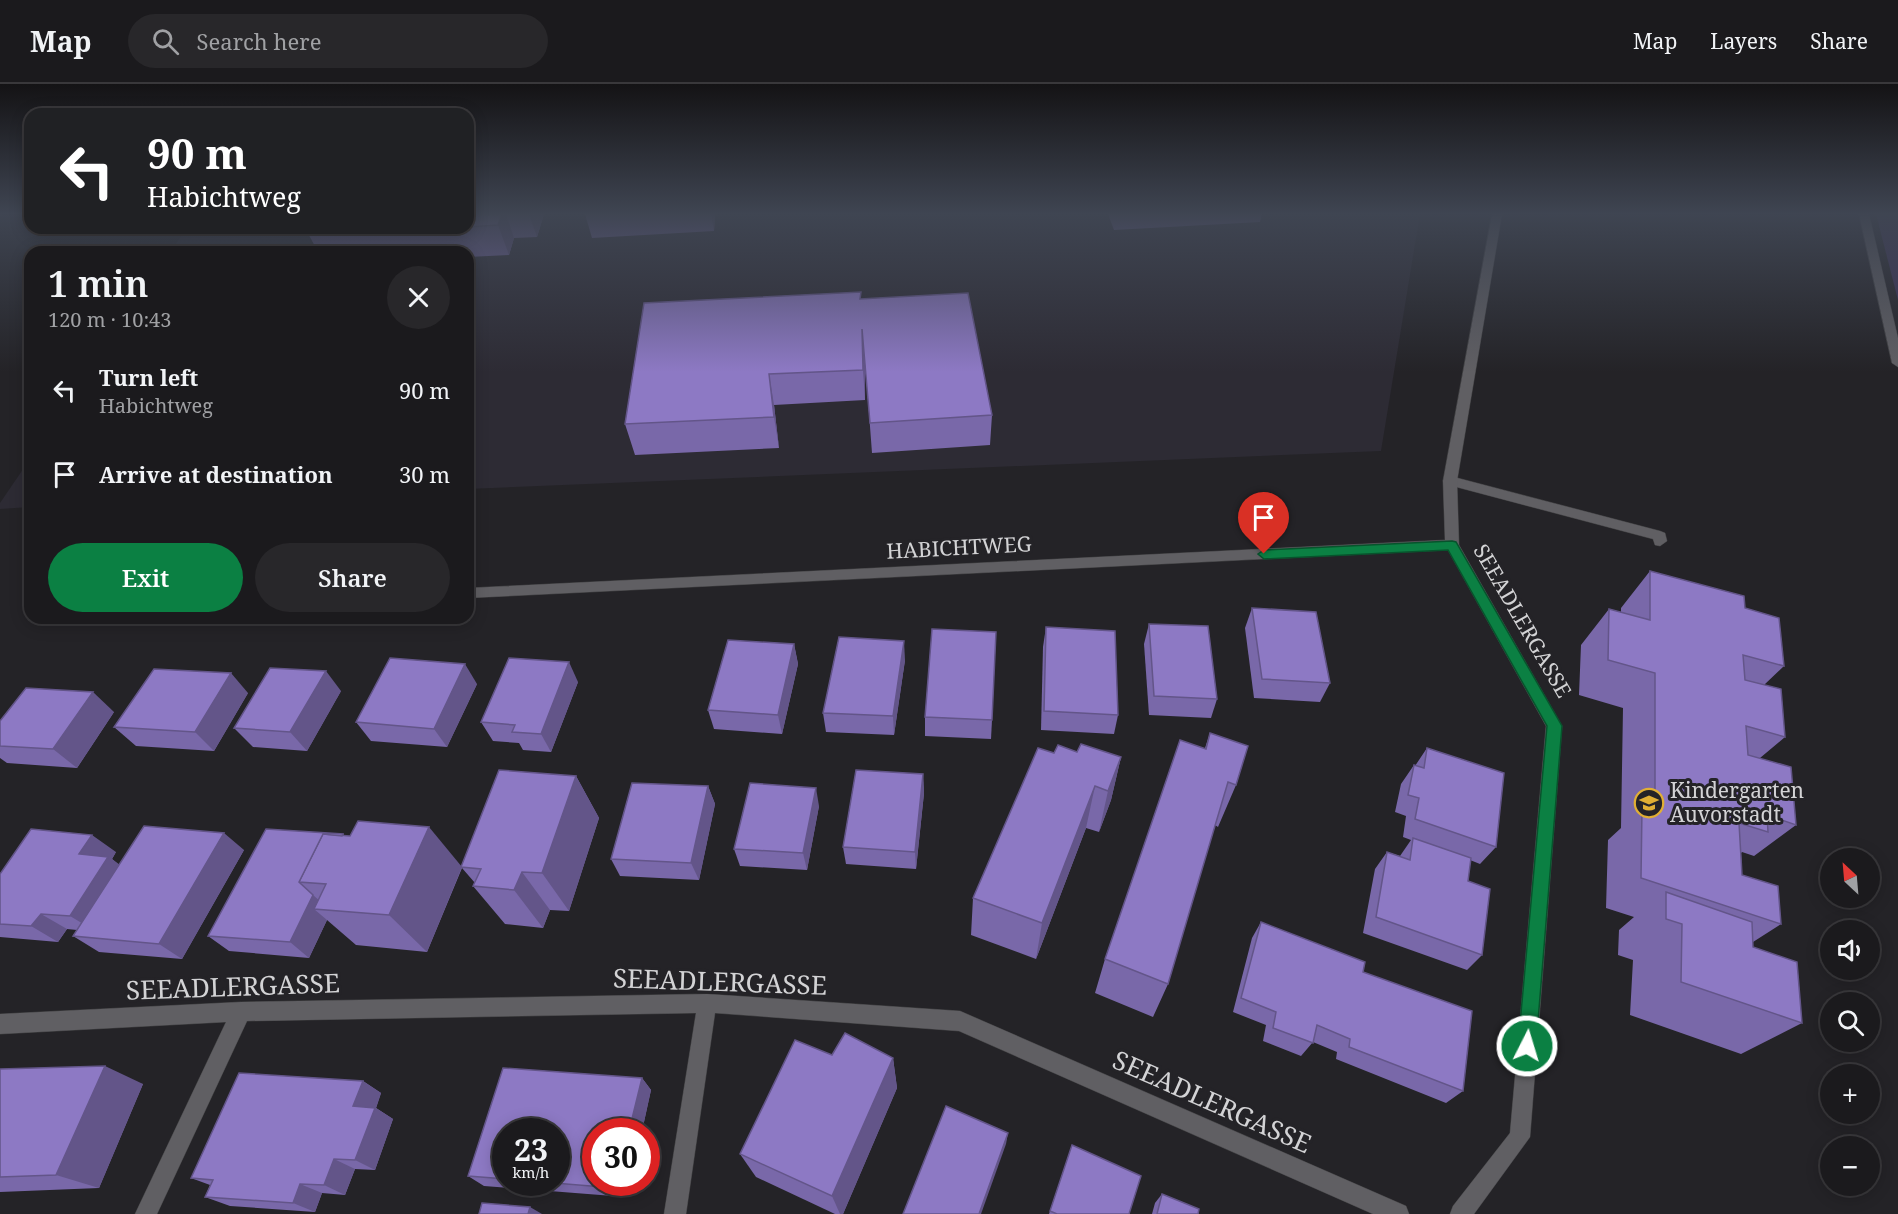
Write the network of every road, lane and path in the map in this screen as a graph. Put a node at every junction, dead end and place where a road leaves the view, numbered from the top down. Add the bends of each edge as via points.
1 (1488, 267) edge
2 (1876, 267) edge
3 (1898, 363) edge
4 (1450, 481) junction
5 (1660, 541) dead end
6 (1452, 545) junction
7 (474, 593) edge
8 (707, 1003) junction
9 (241, 1012) junction
10 (0, 1024) edge
11 (146, 1214) edge
12 (675, 1214) edge
13 (1398, 1214) edge
14 (1461, 1214) edge

1 - 4 street, SEEADLERGASSE
2 - 3 street
4 - 5 street via 1660,536
4 - 6 street, SEEADLERGASSE
6 - 7 street, HABICHTWEG
6 - 14 street, SEEADLERGASSE via 1554,726 1520,1137
8 - 9 street, SEEADLERGASSE
8 - 12 street
8 - 13 street, SEEADLERGASSE via 960,1021
9 - 10 street, SEEADLERGASSE
9 - 11 street

